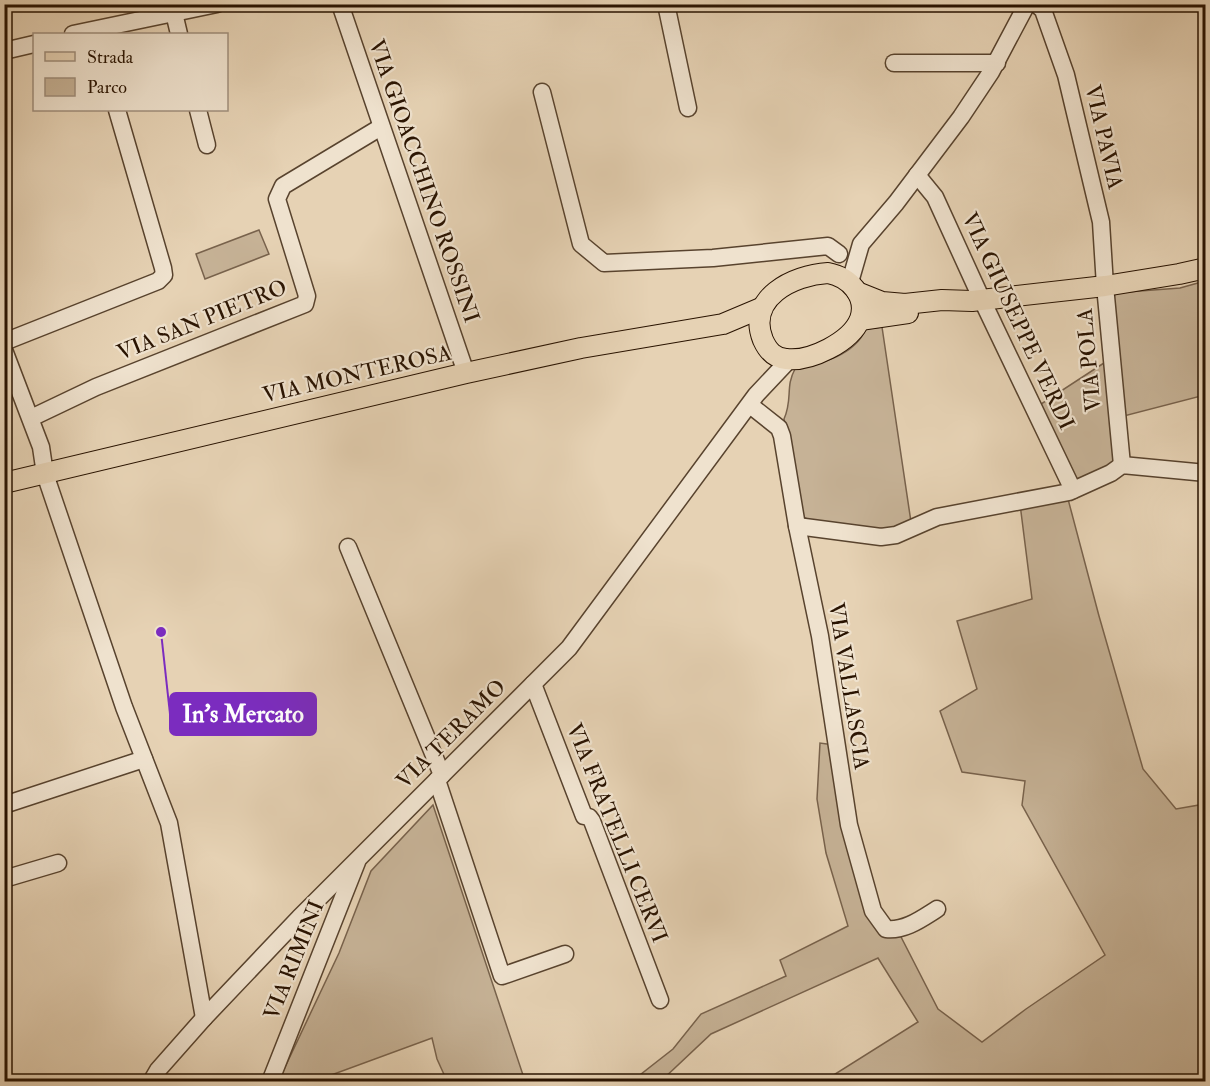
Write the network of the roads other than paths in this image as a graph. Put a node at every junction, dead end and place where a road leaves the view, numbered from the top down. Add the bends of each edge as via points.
1 (217, 4) edge
2 (340, 4) edge
3 (666, 4) edge
4 (1027, 4) edge
5 (1036, 4) edge
6 (174, 13) junction
7 (94, 32) edge
8 (179, 33) edge
9 (33, 44) edge
10 (4, 51) edge
11 (894, 63) dead end
12 (997, 63) junction
13 (542, 92) dead end
14 (688, 108) dead end
15 (117, 111) edge
16 (198, 111) edge
17 (381, 127) junction
18 (207, 145) dead end
19 (917, 175) junction
20 (886, 214) junction
21 (839, 254) junction
22 (1206, 268) edge
23 (828, 273) junction
24 (1105, 286) junction
25 (854, 287) junction
26 (977, 300) junction
27 (761, 308) junction
28 (860, 320) junction
29 (723, 324) junction
30 (759, 330) junction
31 (4, 342) edge
32 (4, 350) edge
33 (768, 350) junction
34 (789, 360) junction
35 (466, 373) junction
36 (753, 400) junction
37 (31, 418) junction
38 (1122, 465) junction
39 (1206, 473) edge
40 (45, 474) junction
41 (4, 483) edge
42 (1073, 490) junction
43 (797, 526) junction
44 (348, 547) dead end
45 (533, 684) junction
46 (144, 759) junction
47 (439, 777) junction
48 (4, 805) edge
49 (360, 855) junction
50 (58, 863) dead end
51 (4, 879) edge
52 (937, 909) dead end
53 (565, 954) dead end
54 (660, 1000) dead end
55 (204, 1018) junction
56 (151, 1082) edge
57 (270, 1082) edge

1 - 6 street
2 - 17 street, VIA GIOACCHINO ROSSINI
3 - 14 street
4 - 12 street
5 - 24 street, VIA PAVIA via 1043,10 1066,75 1101,222
6 - 7 street
6 - 8 street
9 - 10 street
11 - 12 street
12 - 19 street
13 - 21 street via 581,244 604,263 713,258 828,246
15 - 31 street via 164,275 158,281
16 - 18 street
17 - 35 street, VIA GIOACCHINO ROSSINI
17 - 37 street, VIA SAN PIETRO via 283,186 277,200 307,296 305,304 96,387
19 - 20 street
19 - 26 street, VIA GIUSEPPE VERDI via 935,197
20 - 21 street via 864,228
20 - 25 street via 861,244
21 - 23 street
22 - 24 main road
23 - 25 main road via 840,275
23 - 27 main road via 795,280 776,291
24 - 26 main road
24 - 38 street, VIA POLA
25 - 26 main road via 882,302
25 - 28 main road via 861,306
26 - 28 main road via 946,309
26 - 42 street, VIA GIUSEPPE VERDI
27 - 29 main road, VIA MONTEROSA
27 - 30 main road
28 - 34 main road via 831,348
29 - 30 main road, VIA MONTEROSA
29 - 35 main road, VIA MONTEROSA via 581,348
30 - 33 main road
32 - 37 street
33 - 34 main road
33 - 36 street, VIA TERAMO via 765,373
34 - 36 street, VIA TERAMO
35 - 40 main road, VIA MONTEROSA
36 - 43 street, VIA VALLASCIA via 779,428
36 - 45 street, VIA TERAMO via 569,648
37 - 40 street
38 - 39 street
38 - 42 street
40 - 41 main road, VIA MONTEROSA
40 - 46 street
42 - 43 street via 937,516 910,530 881,537
43 - 52 street, VIA VALLASCIA via 820,636 849,825 873,911 886,929 897,930
44 - 47 street
45 - 47 street, VIA TERAMO
45 - 54 street, VIA FRATELLI CERVI via 584,816 592,821
46 - 48 street
46 - 55 street via 169,823
47 - 49 street, VIA TERAMO
47 - 53 street via 502,976
49 - 55 street, VIA TERAMO
49 - 57 street, VIA RIMINI
50 - 51 street
55 - 56 street, VIA TERAMO

